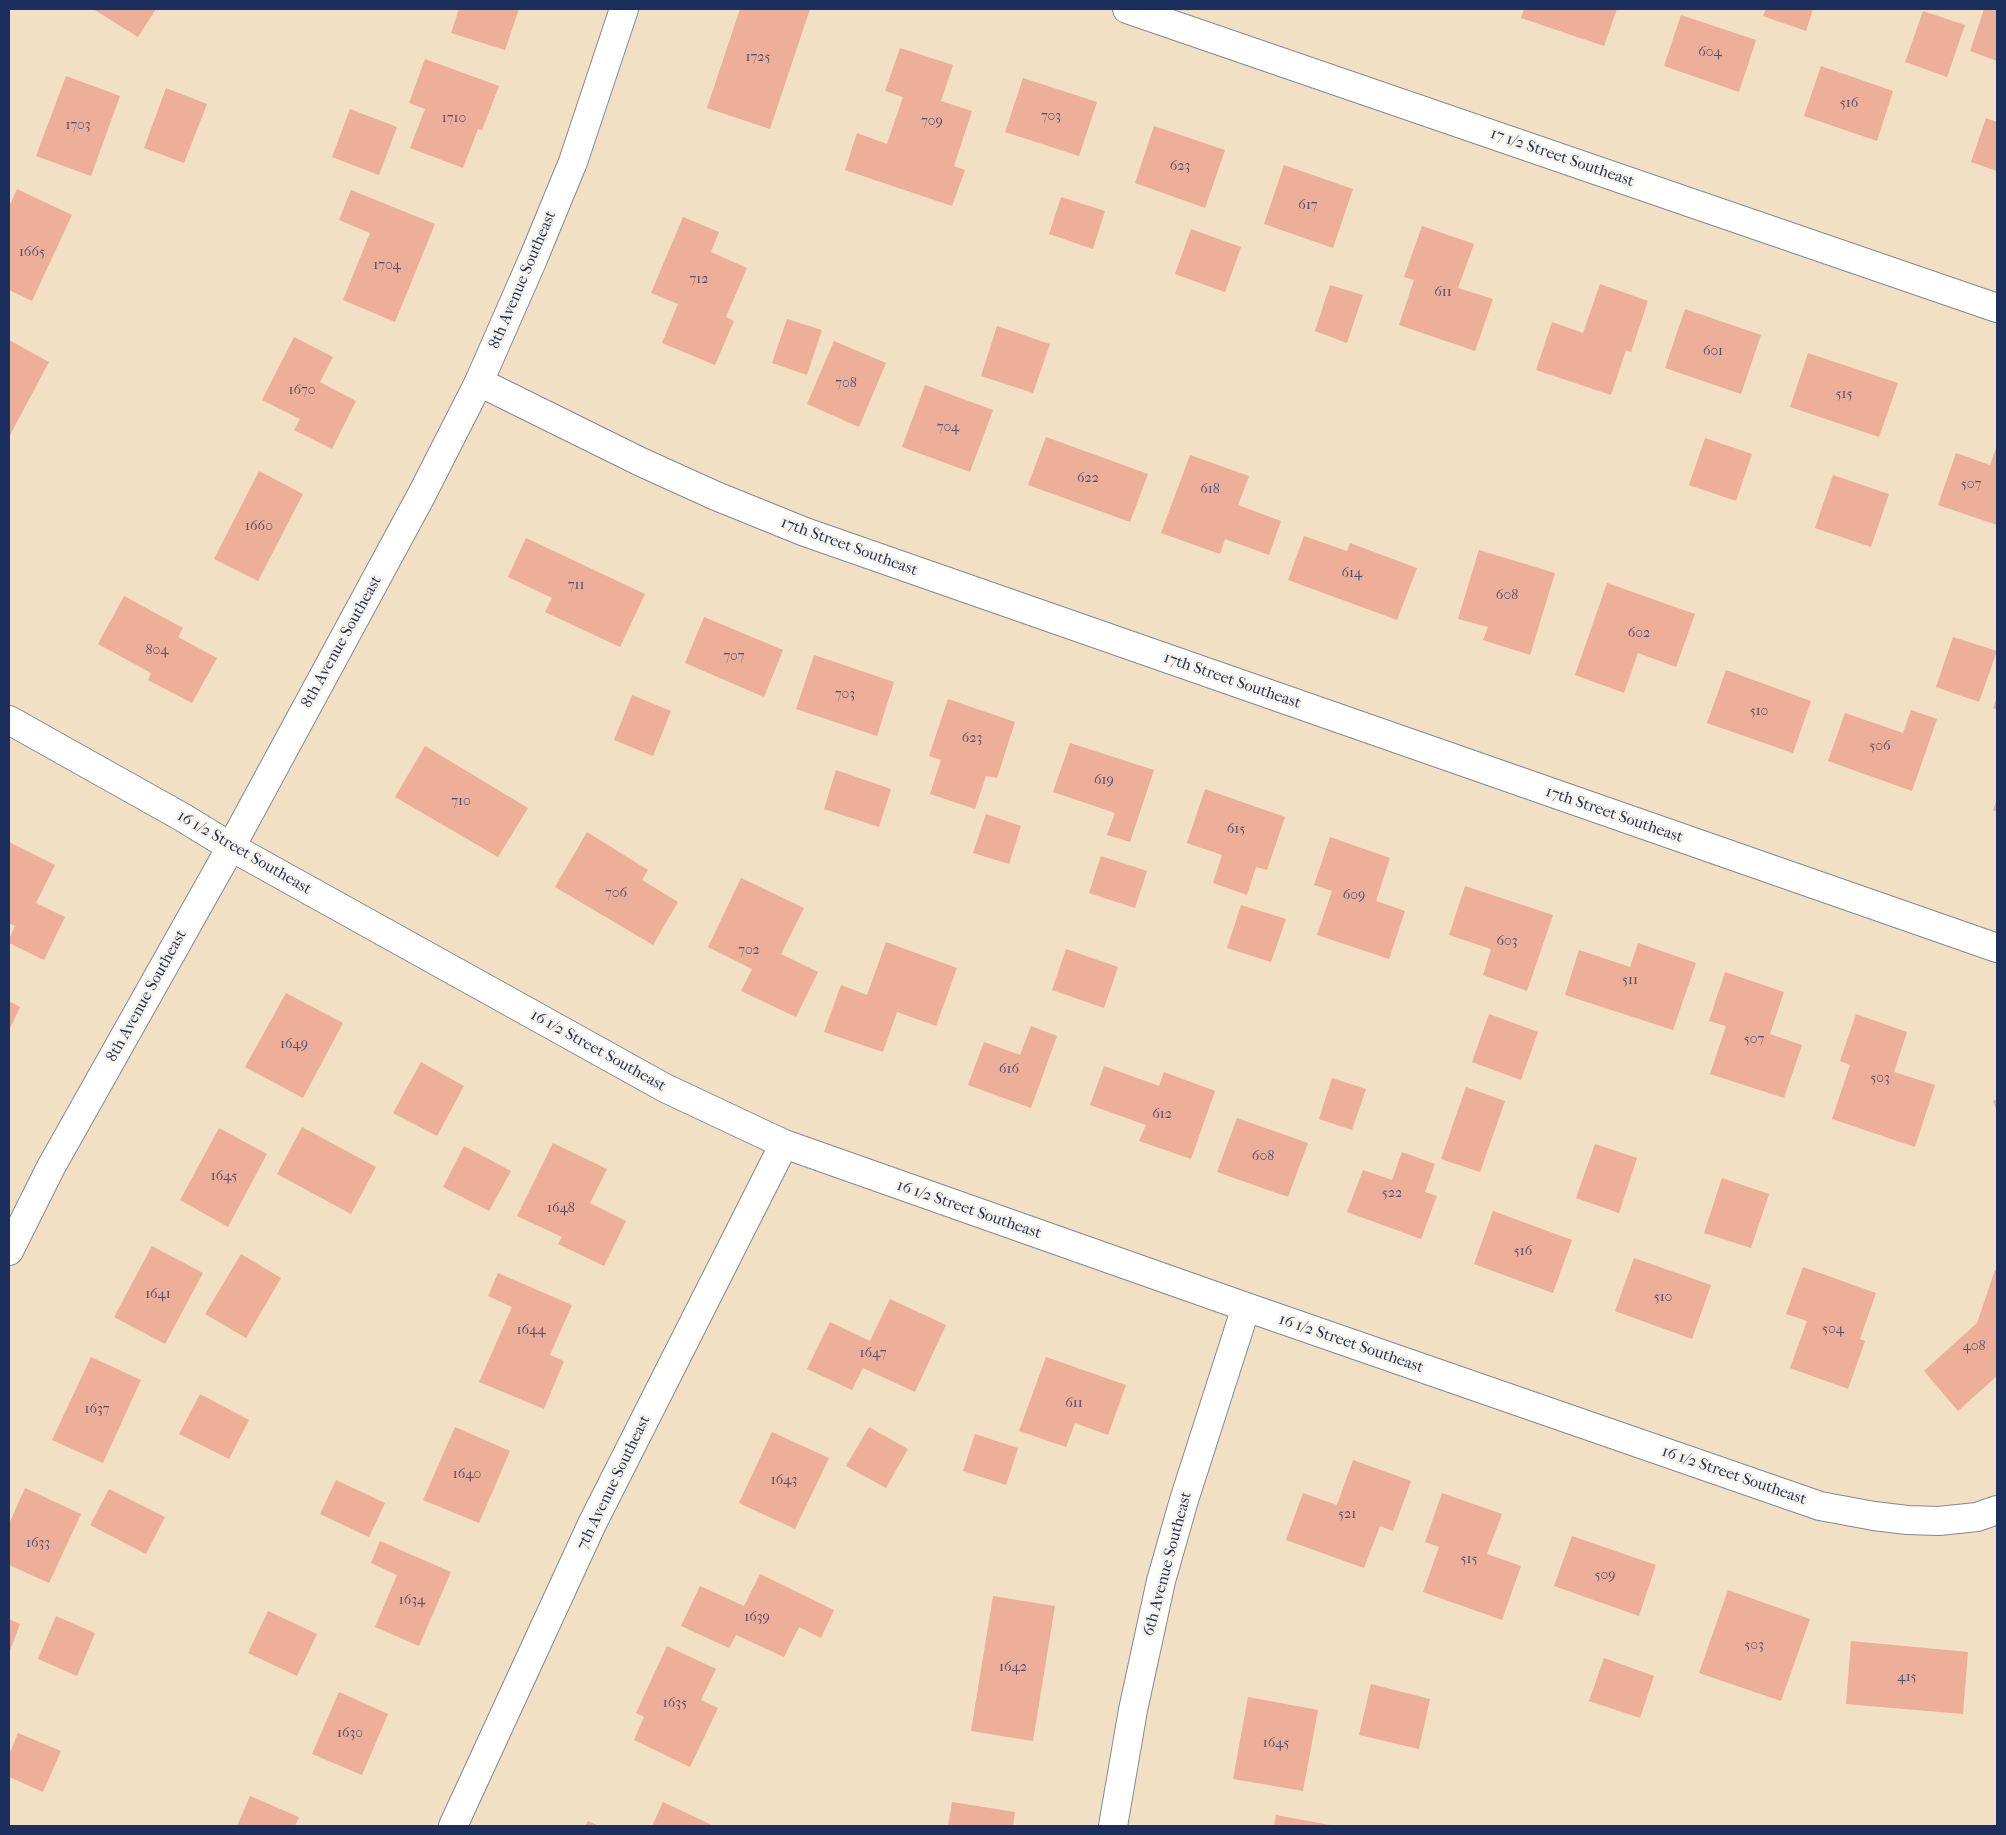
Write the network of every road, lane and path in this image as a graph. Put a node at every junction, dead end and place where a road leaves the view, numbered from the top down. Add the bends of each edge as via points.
1 (624, 9) edge
2 (1127, 9) edge
3 (1997, 308) edge
4 (479, 382) junction
5 (9, 720) edge
6 (231, 847) junction
7 (1997, 948) edge
8 (784, 1144) junction
9 (9, 1251) edge
10 (1246, 1307) junction
11 (1997, 1510) edge
12 (453, 1826) edge
13 (1113, 1826) edge

1 - 4 street, 8th Avenue Southeast via 573,162
2 - 3 street, 17 1/2 Street Southeast
4 - 6 street, 8th Avenue Southeast
4 - 7 street, 17th Street Southeast via 650,466 805,532
5 - 6 street, 16 1/2 Street Southeast
6 - 8 street, 16 1/2 Street Southeast via 665,1088
6 - 9 street, 8th Avenue Southeast via 51,1167
8 - 10 street, 16 1/2 Street Southeast
8 - 12 street, 7th Avenue Southeast via 592,1524
10 - 11 street, 16 1/2 Street Southeast via 1820,1506 1874,1516 1939,1521 1977,1517
10 - 13 street, 6th Avenue Southeast via 1161,1581 1133,1710

